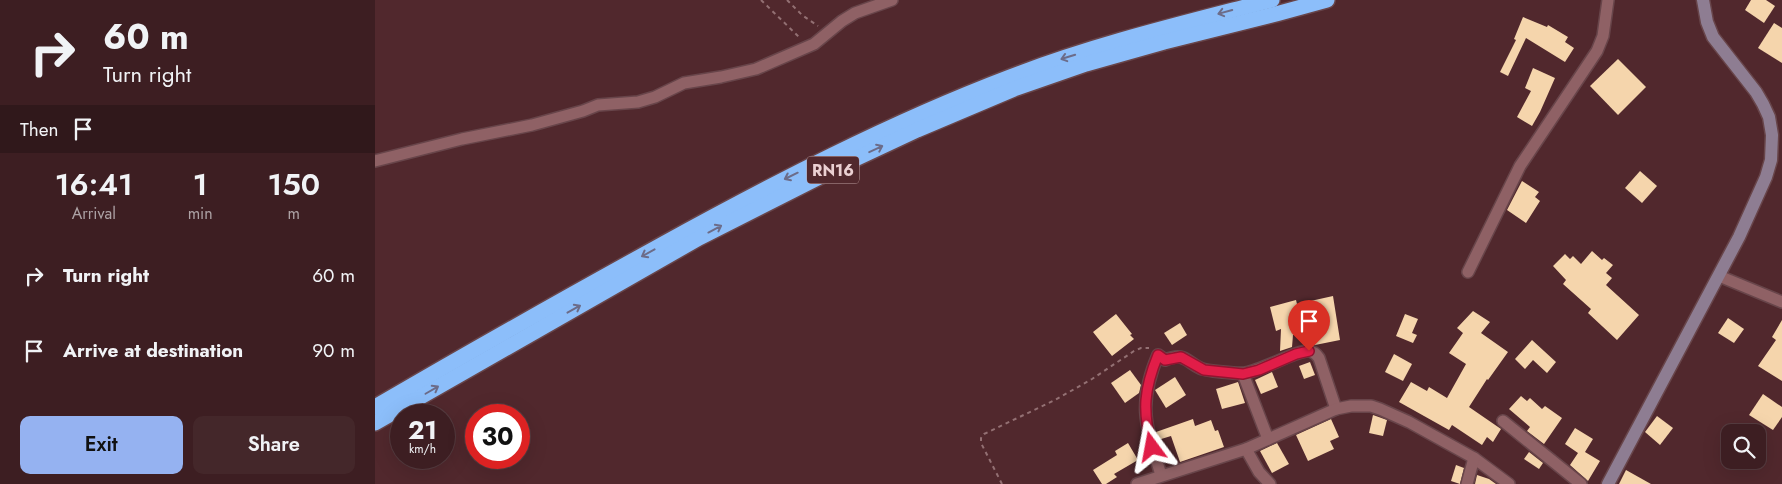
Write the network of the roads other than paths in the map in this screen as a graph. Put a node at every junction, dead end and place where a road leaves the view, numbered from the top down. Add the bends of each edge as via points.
1 (892, 0) edge
2 (1272, 0) edge
3 (1327, 0) edge
4 (1608, 0) edge
5 (1703, 0) edge
6 (1777, 142) edge
7 (375, 162) edge
8 (1468, 272) dead end
9 (1719, 276) junction
10 (1782, 302) edge
11 (1243, 374) junction
12 (375, 407) edge
13 (1336, 409) junction
14 (1503, 421) dead end
15 (375, 423) edge
16 (1268, 439) junction
17 (1246, 449) junction
18 (1474, 458) junction
19 (1161, 475) junction
20 (1137, 484) edge
21 (1270, 484) edge
22 (1467, 484) edge
23 (1509, 484) edge
24 (1581, 484) edge
25 (1608, 484) edge

1 - 7 street via 855,13 808,47 756,68 684,83 638,102 598,105
2 -> 12 highway, RN16 via 1159,29 1048,63 912,118 742,200
15 -> 3 highway, RN16 via 699,238 917,130 1014,89 1086,64
4 - 8 street via 1603,36 1597,50 1520,166
5 - 6 main road via 1713,37 1756,92
6 - 9 main road via 1766,177
9 - 10 street
9 - 25 main road
11 - 13 street via 1296,354 1313,352 1319,358
11 - 16 street
11 - 19 street via 1204,370 1185,358 1165,360 1158,355 1150,375 1145,408 1148,433
13 - 16 street
13 - 18 street via 1351,406 1380,408
14 - 24 street
16 - 17 street
17 - 19 street
17 - 21 street
18 - 22 street
18 - 23 street
19 - 20 street

